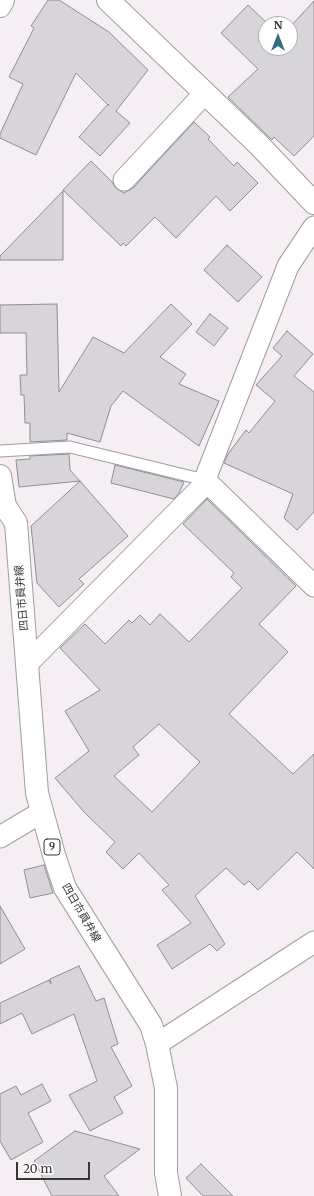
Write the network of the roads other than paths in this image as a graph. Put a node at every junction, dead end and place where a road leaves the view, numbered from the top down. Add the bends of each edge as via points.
1 (3, 0) edge
2 (108, 0) edge
3 (0, 6) edge
4 (205, 93) junction
5 (124, 180) dead end
6 (314, 203) edge
7 (314, 227) edge
8 (0, 451) edge
9 (0, 476) edge
10 (205, 480) junction
11 (314, 586) edge
12 (27, 664) junction
13 (42, 812) junction
14 (0, 837) edge
15 (314, 942) edge
16 (157, 1044) junction
17 (170, 1196) edge

1 - 3 main road
2 - 4 main road
4 - 5 street
4 - 6 main road
7 - 10 street via 288,266
8 - 10 lane via 70,447
9 - 12 main road, 四日市員弁線 / 9 via 4,506 16,523
10 - 11 street
10 - 12 street via 202,487
12 - 13 main road, 四日市員弁線 / 9 via 37,793
13 - 14 street
13 - 16 main road, 四日市員弁線 / 9 via 65,888 151,1025
15 - 16 street
16 - 17 main road, 四日市員弁線 / 9 via 166,1088 166,1173

